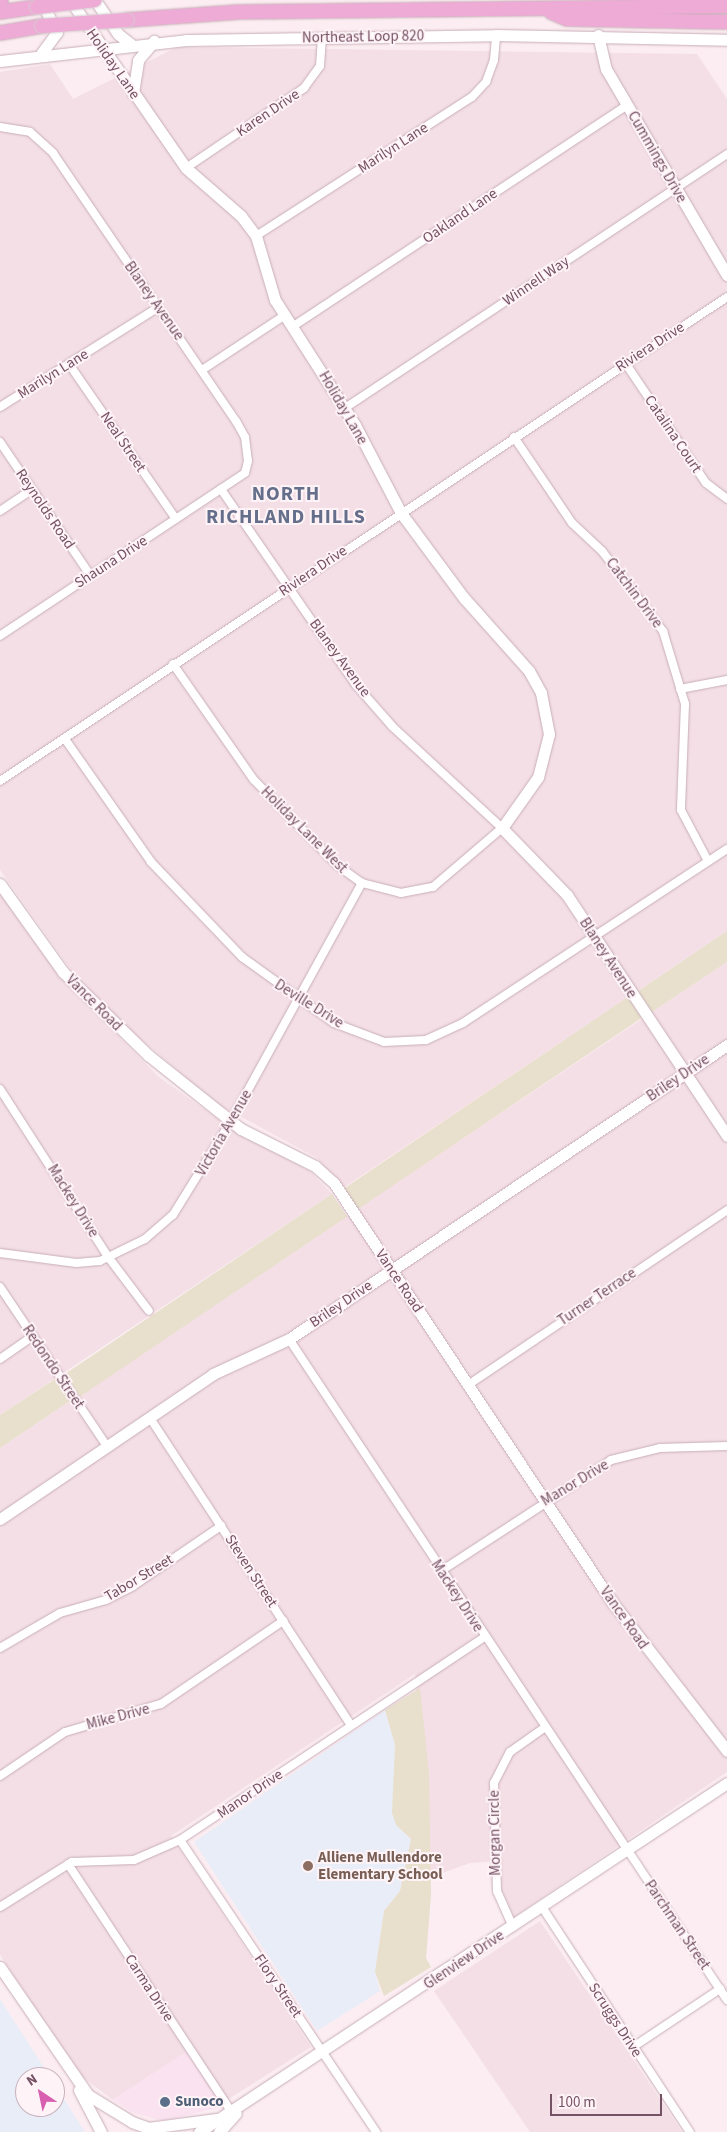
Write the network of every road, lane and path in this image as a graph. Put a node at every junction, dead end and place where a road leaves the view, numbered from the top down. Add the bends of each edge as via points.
1 (70, 0) edge
2 (95, 0) edge
3 (39, 3) edge
4 (727, 6) edge
5 (545, 9) junction
6 (0, 12) edge
7 (727, 22) edge
8 (0, 33) edge
9 (496, 35) junction
10 (598, 35) junction
11 (322, 38) junction
12 (727, 40) edge
13 (154, 42) junction
14 (131, 44) junction
15 (101, 48) junction
16 (42, 54) junction
17 (0, 61) edge
18 (133, 93) junction
19 (627, 105) junction
20 (0, 127) edge
21 (727, 154) edge
22 (186, 168) junction
23 (676, 188) junction
24 (256, 236) junction
25 (727, 275) edge
26 (727, 297) edge
27 (157, 308) junction
28 (285, 315) junction
29 (292, 327) junction
30 (70, 364) junction
31 (626, 364) junction
32 (202, 370) junction
33 (0, 407) edge
34 (345, 408) junction
35 (514, 437) junction
36 (0, 442) edge
37 (221, 489) junction
38 (32, 490) junction
39 (727, 499) edge
40 (0, 511) edge
41 (401, 513) junction
42 (176, 519) junction
43 (90, 575) junction
44 (290, 587) junction
45 (0, 636) edge
46 (173, 664) junction
47 (727, 680) edge
48 (680, 689) junction
49 (65, 739) junction
50 (0, 781) edge
51 (502, 828) junction
52 (727, 849) edge
53 (708, 861) junction
54 (362, 883) junction
55 (0, 884) edge
56 (594, 937) junction
57 (297, 1000) junction
58 (727, 1045) edge
59 (685, 1074) junction
60 (0, 1090) edge
61 (231, 1121) junction
62 (727, 1136) edge
63 (727, 1210) edge
64 (0, 1253) edge
65 (109, 1258) junction
66 (392, 1270) junction
67 (0, 1287) edge
68 (149, 1311) dead end
69 (33, 1336) junction
70 (289, 1339) junction
71 (0, 1359) edge
72 (468, 1385) junction
73 (150, 1418) junction
74 (107, 1446) junction
75 (727, 1446) edge
76 (545, 1500) junction
77 (0, 1519) edge
78 (221, 1526) junction
79 (441, 1571) junction
80 (284, 1621) junction
81 (484, 1637) junction
82 (0, 1648) edge
83 (351, 1725) junction
84 (544, 1728) junction
85 (727, 1751) edge
86 (0, 1776) edge
87 (727, 1783) edge
88 (180, 1840) junction
89 (628, 1850) junction
90 (68, 1864) junction
91 (0, 1907) edge
92 (542, 1908) junction
93 (513, 1927) junction
94 (0, 1967) edge
95 (720, 1989) junction
96 (727, 2000) edge
97 (633, 2047) junction
98 (322, 2051) junction
99 (73, 2077) junction
100 (249, 2100) junction
101 (231, 2111) junction
102 (220, 2118) junction
103 (148, 2128) junction
104 (101, 2132) edge
105 (160, 2132) edge
106 (199, 2132) edge
107 (219, 2132) edge
108 (376, 2132) edge
109 (690, 2132) edge

1 - 15 street, Holiday Lane
2 - 3 highway, bridge
2 - 14 street via 118,34
3 - 6 highway
3 - 16 street via 57,32
4 - 5 highway
5 - 7 highway via 567,19
5 - 8 highway, bridge via 239,12 42,26
9 - 10 street, Northeast Loop 820
9 - 11 street, Northeast Loop 820
9 - 24 street, Marilyn Lane via 491,67 472,97
10 - 12 street, Northeast Loop 820
10 - 19 street, Cummings Drive via 600,56
11 - 13 street, Northeast Loop 820
11 - 22 street, Karen Drive via 320,66 304,88
13 - 14 street, Northeast Loop 820
13 - 18 street via 138,60
14 - 15 street, Northeast Loop 820
15 - 16 street, Northeast Loop 820
15 - 18 street, Holiday Lane
16 - 17 street, Northeast Loop 820
18 - 22 street, Holiday Lane
19 - 23 street, Cummings Drive
19 - 29 street, Oakland Lane
20 - 27 street, Blaney Avenue via 21,128 50,150
21 - 23 street, Winnell Way
22 - 24 street, Holiday Lane via 241,216
23 - 25 street, Cummings Drive
23 - 34 street, Winnell Way
24 - 28 street, Holiday Lane via 275,300
26 - 31 street, Riviera Drive
27 - 30 street, Marilyn Lane
27 - 32 street, Blaney Avenue
28 - 29 street, Holiday Lane
28 - 32 street
29 - 34 street, Holiday Lane
30 - 33 street, Marilyn Lane
30 - 42 street, Neal Street
31 - 35 street, Riviera Drive
31 - 39 street, Catalina Court via 706,484
32 - 37 street, Blaney Avenue via 245,437 245,473
34 - 41 street, Holiday Lane
35 - 41 street, Riviera Drive
35 - 48 street, Catchin Drive via 572,523 602,551 663,631
36 - 38 street, Reynolds Road
37 - 42 street, Shauna Drive
37 - 44 street, Blaney Avenue
38 - 40 street
38 - 43 street, Reynolds Road
41 - 44 street, Riviera Drive
41 - 51 street, Holiday Lane via 464,598 529,671 541,693 549,726 544,759 538,777
42 - 43 street, Shauna Drive
43 - 45 street, Shauna Drive
44 - 46 street, Riviera Drive
44 - 51 street, Blaney Avenue via 346,671 392,726
46 - 49 street, Riviera Drive
46 - 54 street, Holiday Lane West via 254,780 337,865
47 - 48 street
48 - 53 street, Catchin Drive via 687,736 681,810
49 - 50 street, Riviera Drive
49 - 57 street, Deville Drive via 170,885 242,957
51 - 54 street, Holiday Lane West via 457,870 428,889 401,893
51 - 56 street, Blaney Avenue via 551,876
52 - 53 street, Deville Drive
53 - 56 street, Deville Drive
54 - 57 street, Victoria Avenue
55 - 61 street, Vance Road via 80,991 148,1055
56 - 57 street, Deville Drive via 463,1023 413,1043 366,1036
56 - 59 street, Blaney Avenue
57 - 61 street, Victoria Avenue
58 - 59 street, Briley Drive
59 - 62 street, Blaney Avenue
59 - 66 street, Briley Drive
60 - 65 street, Mackey Drive
61 - 65 street, Victoria Avenue via 173,1214 145,1239
61 - 66 street, Vance Road via 325,1173
63 - 72 street, Turner Terrace
64 - 65 street, Victoria Avenue via 76,1263
65 - 68 street, Mackey Drive
66 - 70 street, Briley Drive
66 - 72 street, Vance Road
67 - 69 street, Redondo Street
69 - 71 street
69 - 74 street, Redondo Street
70 - 73 street, Briley Drive via 213,1374
70 - 79 street, Mackey Drive
72 - 76 street, Vance Road
73 - 74 street, Briley Drive
73 - 78 street, Steven Street
74 - 77 street, Briley Drive
75 - 76 street, Manor Drive via 629,1454 599,1466
76 - 79 street, Manor Drive
76 - 85 street, Vance Road via 641,1642
78 - 80 street, Steven Street
78 - 82 street, Tabor Street via 133,1586 106,1600 60,1613
79 - 81 street, Mackey Drive
80 - 83 street, Steven Street
80 - 86 street, Mike Drive via 161,1704 65,1732
81 - 83 street, Manor Drive
81 - 84 street, Mackey Drive
83 - 88 street, Manor Drive
84 - 89 street, Mackey Drive
84 - 93 street, Morgan Circle via 510,1752 494,1783 497,1891
87 - 89 street, Glenview Drive
88 - 90 street, Manor Drive via 134,1860
88 - 98 street, Flory Street
89 - 92 street, Glenview Drive
89 - 95 street, Parchman Street
90 - 91 street, Manor Drive
90 - 101 street, Carma Drive
92 - 93 street, Glenview Drive
92 - 97 street, Scruggs Drive
93 - 98 street, Glenview Drive
94 - 99 street
95 - 96 street, Parchman Street
95 - 97 street
97 - 109 street, Scruggs Drive
98 - 100 street, Glenview Drive
98 - 108 street, Flory Street
99 - 103 street via 108,2109
99 - 104 street
100 - 101 street, Glenview Drive
100 - 107 street
101 - 102 street, Glenview Drive
102 - 103 street
102 - 106 street, Glenview Drive
103 - 105 street

